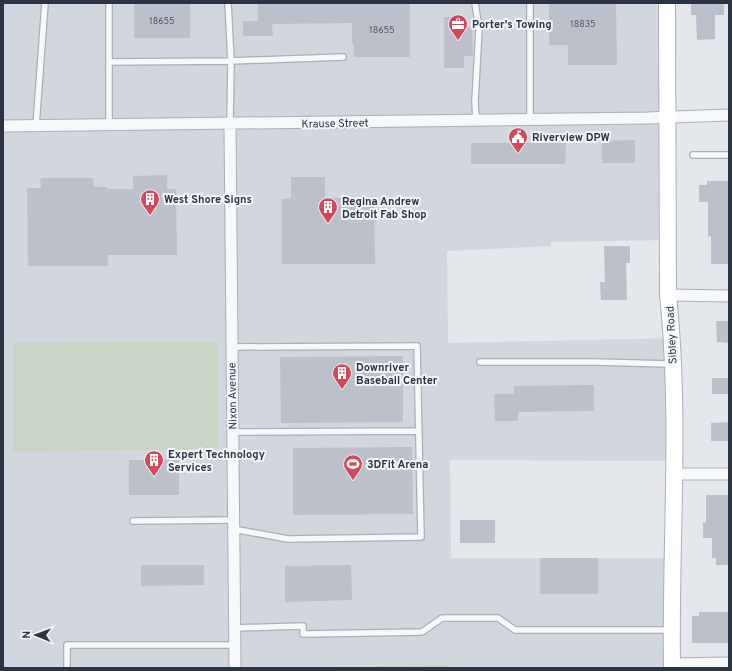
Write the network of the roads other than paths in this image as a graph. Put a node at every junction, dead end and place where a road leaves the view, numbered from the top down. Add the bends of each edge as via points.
1 (45, 3) edge
2 (109, 3) edge
3 (228, 3) edge
4 (475, 3) edge
5 (530, 3) edge
6 (667, 3) edge
7 (343, 57) dead end
8 (231, 61) junction
9 (109, 62) junction
10 (729, 115) edge
11 (667, 118) junction
12 (530, 120) junction
13 (476, 121) junction
14 (230, 124) junction
15 (109, 125) junction
16 (3, 126) edge
17 (36, 126) junction
18 (693, 155) dead end
19 (729, 155) edge
20 (668, 295) junction
21 (729, 296) edge
22 (232, 347) junction
23 (480, 362) dead end
24 (673, 364) junction
25 (419, 431) junction
26 (233, 432) junction
27 (674, 474) junction
28 (729, 474) edge
29 (132, 521) dead end
30 (233, 524) junction
31 (234, 628) junction
32 (672, 630) junction
33 (235, 645) junction
34 (729, 663) edge
35 (672, 666) edge
36 (67, 668) edge
37 (235, 668) edge

1 - 17 lane
2 - 9 lane
3 - 8 lane
4 - 13 lane via 479,29
5 - 12 lane
6 - 11 main road, Sibley Road
7 - 8 lane
8 - 9 lane
8 - 14 lane
9 - 15 lane
10 - 11 street, Krause Street
11 - 12 street, Krause Street
11 - 20 main road, Sibley Road
12 - 13 street, Krause Street
13 - 14 street, Krause Street
14 - 15 street, Krause Street
14 - 22 street, Nixon Avenue
15 - 17 street, Krause Street
16 - 17 street, Krause Street
18 - 19 lane
20 - 21 street
20 - 24 main road, Sibley Road
22 - 25 lane via 418,346
22 - 26 street, Nixon Avenue
23 - 24 lane
24 - 27 main road, Sibley Road
25 - 26 lane
25 - 30 lane via 421,537 288,539
26 - 30 street, Nixon Avenue
27 - 28 street
27 - 32 main road, Sibley Road
29 - 30 lane
30 - 31 street, Nixon Avenue
31 - 32 lane via 303,626 303,634 422,632 442,618 498,618 515,630
31 - 33 street, Nixon Avenue
32 - 35 main road, Sibley Road
33 - 36 lane via 66,645
33 - 37 street, Nixon Avenue
34 - 35 street

